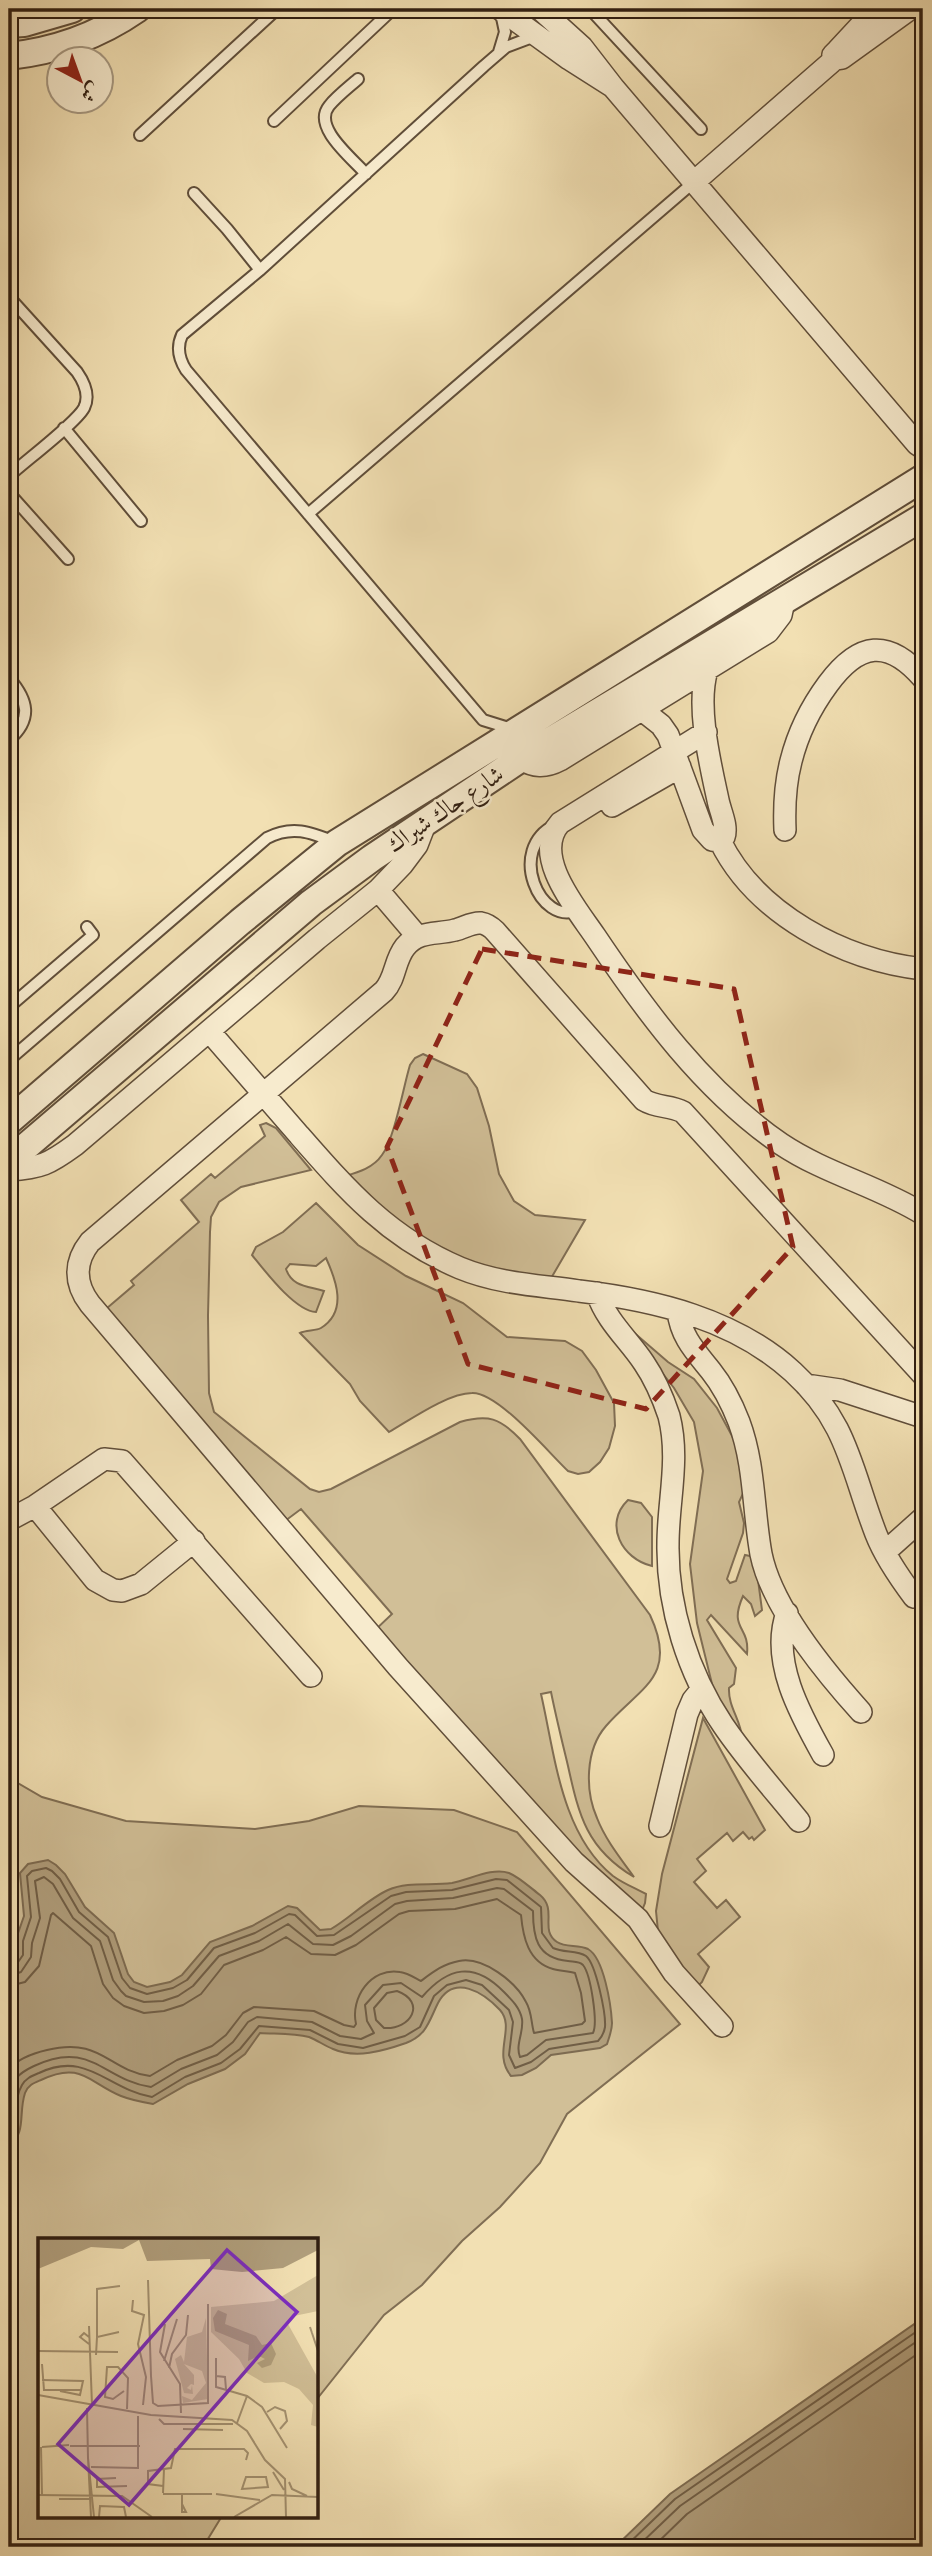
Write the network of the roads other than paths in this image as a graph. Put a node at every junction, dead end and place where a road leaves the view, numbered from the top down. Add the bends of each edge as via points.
1 (72, 9) edge
2 (137, 9) edge
3 (278, 9) edge
4 (393, 9) edge
5 (500, 9) edge
6 (540, 9) edge
7 (590, 9) edge
8 (876, 9) edge
9 (910, 9) edge
10 (9, 24) edge
11 (537, 36) junction
12 (498, 54) junction
13 (9, 56) edge
14 (835, 59) junction
15 (358, 79) dead end
16 (613, 87) junction
17 (274, 121) dead end
18 (701, 129) dead end
19 (140, 135) dead end
20 (366, 174) junction
21 (694, 182) junction
22 (194, 193) dead end
23 (260, 270) junction
24 (9, 297) edge
25 (64, 428) junction
26 (920, 446) edge
27 (9, 476) edge
28 (916, 482) edge
29 (9, 493) edge
30 (308, 514) junction
31 (923, 517) edge
32 (141, 521) dead end
33 (68, 559) dead end
34 (784, 601) junction
35 (707, 670) junction
36 (9, 677) edge
37 (923, 678) edge
38 (642, 710) junction
39 (706, 732) junction
40 (482, 735) junction
41 (9, 740) edge
42 (677, 759) junction
43 (520, 760) junction
44 (427, 819) junction
45 (561, 823) junction
46 (785, 830) dead end
47 (720, 841) junction
48 (337, 843) junction
49 (551, 850) junction
50 (378, 891) junction
51 (578, 911) junction
52 (87, 927) dead end
53 (418, 937) junction
54 (923, 969) edge
55 (9, 1007) edge
56 (209, 1031) junction
57 (9, 1060) edge
58 (264, 1094) junction
59 (9, 1121) edge
60 (9, 1161) edge
61 (9, 1170) edge
62 (923, 1214) edge
63 (597, 1293) junction
64 (678, 1311) junction
65 (923, 1375) edge
66 (806, 1385) junction
67 (923, 1417) edge
68 (35, 1506) junction
69 (923, 1518) edge
70 (9, 1520) edge
71 (194, 1541) junction
72 (885, 1552) junction
73 (914, 1597) dead end
74 (787, 1613) junction
75 (311, 1675) dead end
76 (702, 1689) junction
77 (860, 1712) dead end
78 (823, 1755) dead end
79 (799, 1821) dead end
80 (660, 1826) dead end
81 (722, 2026) dead end

1 - 10 street
2 - 13 street via 80,40
3 - 19 lane
4 - 17 lane
5 - 11 street
5 - 12 lane via 505,32
6 - 16 street via 582,47
7 - 18 lane
8 - 14 street via 837,51
9 - 14 street
11 - 12 lane
11 - 16 street
12 - 20 lane
14 - 21 street
15 - 20 lane via 327,107 323,118 327,132
16 - 21 street
20 - 23 lane
21 - 26 street
21 - 30 lane
22 - 23 lane
23 - 30 lane via 182,335 179,353 186,370
24 - 25 lane via 83,382 84,408
25 - 27 lane
25 - 32 lane
26 - 28 street
28 - 40 street, شارع جاك شيراك via 518,730
29 - 33 lane
30 - 40 lane
31 - 34 street, شارع جاك شيراك
34 - 35 street via 773,628
34 - 43 street, شارع جاك شيراك
35 - 38 street
35 - 39 street via 702,703
36 - 41 lane via 26,706 24,721
37 - 46 street via 900,656 879,651 856,655 839,668 798,737 786,783
38 - 42 street via 661,725
38 - 43 street via 552,764 535,766
39 - 42 street
39 - 47 street via 726,828
40 - 48 street, شارع جاك شيراك
42 - 45 street
42 - 47 street via 703,830 712,841
42 - 49 street via 563,837
43 - 44 street, شارع جاك شيراك
44 - 50 street via 417,845
44 - 60 street, شارع جاك شيراك via 311,903
45 - 49 street via 552,836
45 - 51 lane via 538,837 529,863 536,886 550,907 560,913
47 - 54 street via 744,880 790,918 867,956
48 - 57 lane via 297,830 267,838
48 - 59 street, شارع جاك شيراك
49 - 51 street via 557,874
50 - 53 street
50 - 56 street
51 - 62 street via 663,1030 760,1128 821,1168
52 - 55 lane via 93,935
53 - 58 street via 403,949 384,991
53 - 65 street via 478,923 490,926 644,1100 683,1112
56 - 58 street
56 - 61 street via 54,1160 36,1169
58 - 63 street via 352,1195 411,1243 489,1278
58 - 81 street via 90,1242 79,1261 83,1294 398,1667 574,1862 638,1919 674,1973
63 - 64 street
63 - 76 street via 611,1323 655,1381 669,1418 674,1455 669,1571 679,1628
64 - 66 street via 754,1342
64 - 74 street via 688,1343 721,1385 739,1421 753,1479 762,1557
66 - 67 street
66 - 72 street via 841,1433
68 - 70 street
68 - 71 street via 104,1459 117,1459
68 - 71 street via 95,1580 113,1590 141,1584
69 - 72 street
71 - 75 street
72 - 73 street
74 - 77 street
74 - 78 street via 781,1634 783,1655 803,1715
76 - 79 street via 734,1741
76 - 80 street via 687,1714

